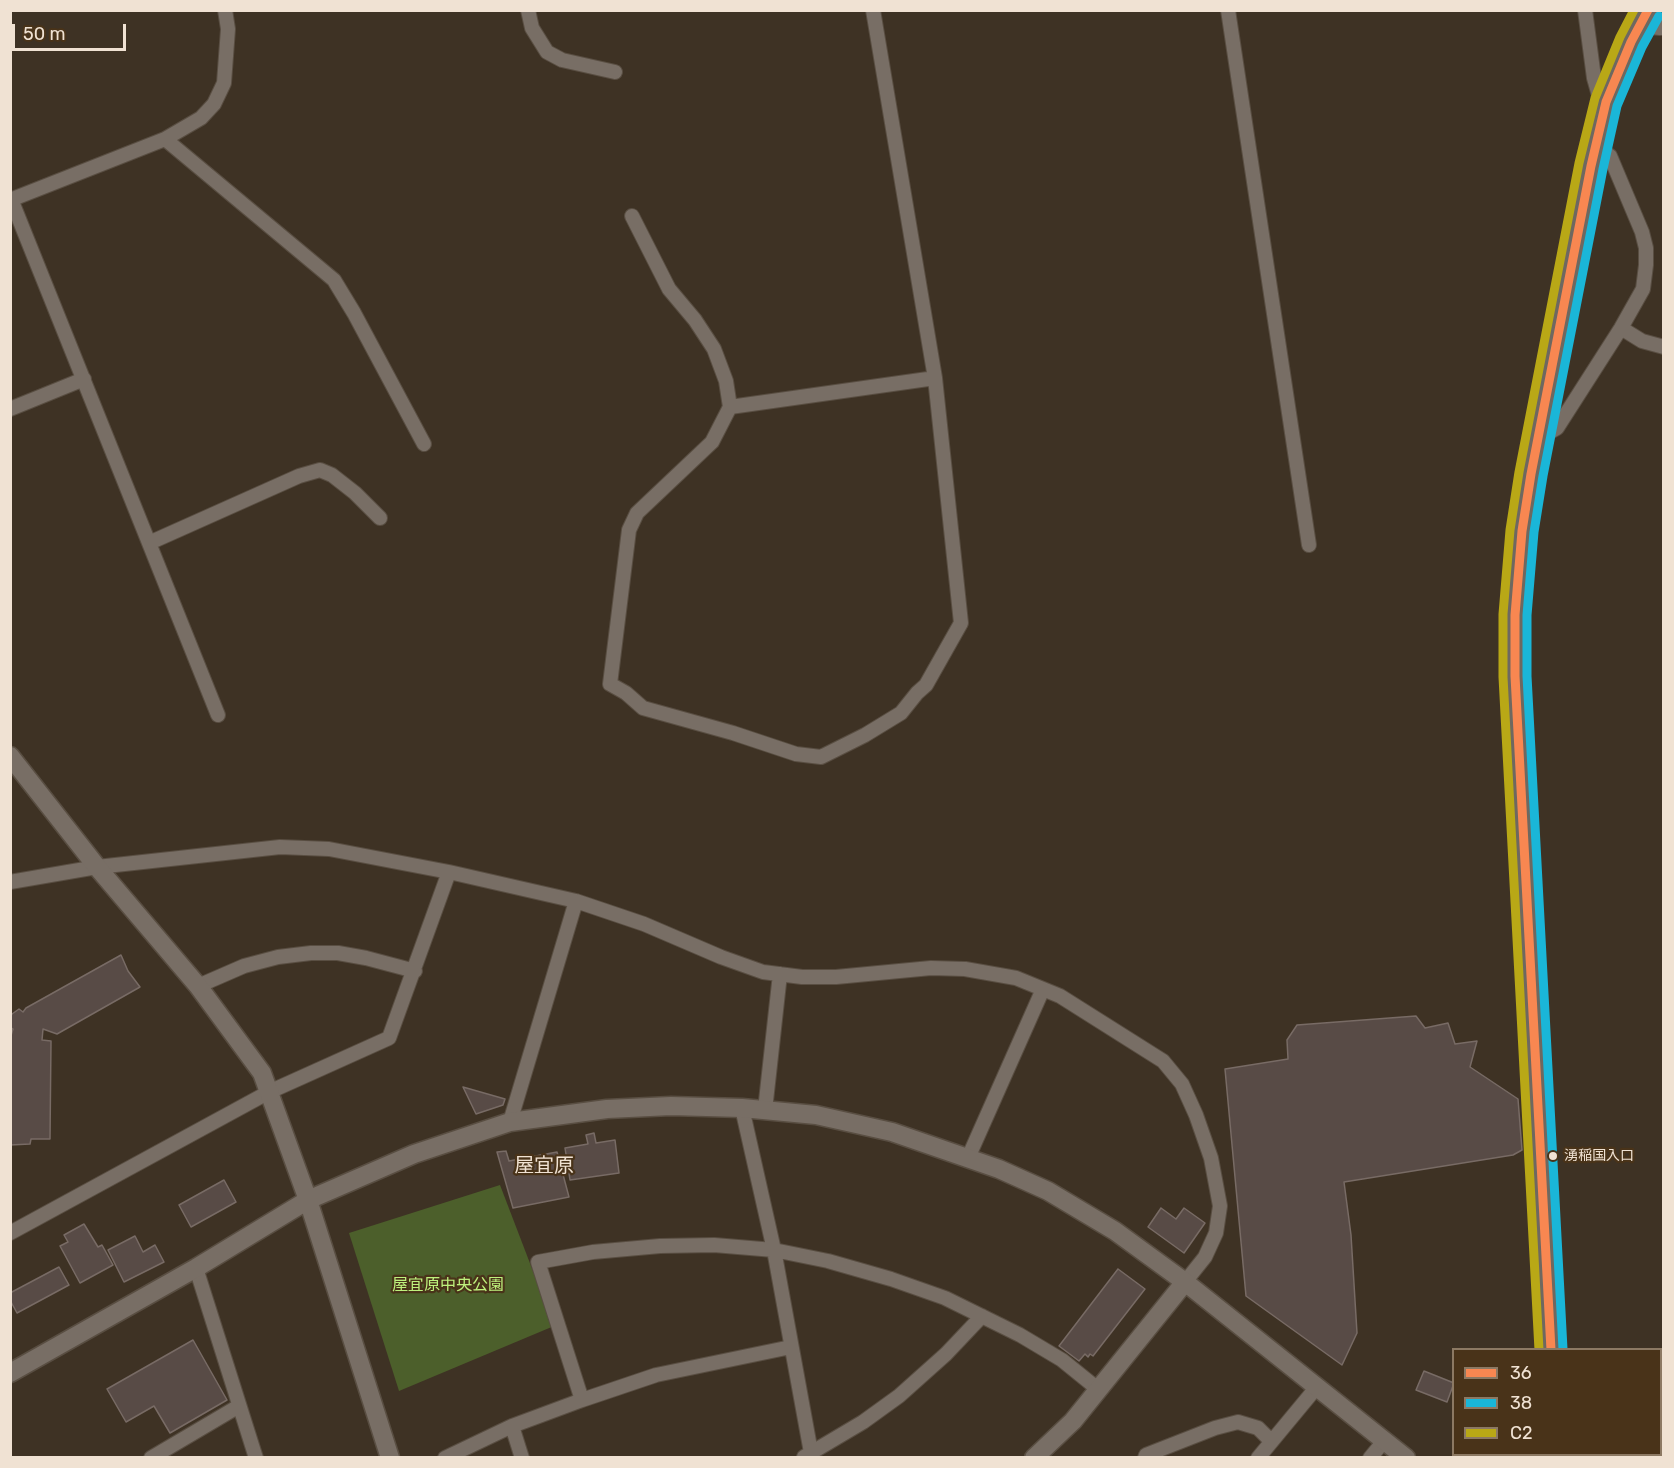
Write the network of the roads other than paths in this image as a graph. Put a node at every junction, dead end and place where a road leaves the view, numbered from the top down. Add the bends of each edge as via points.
1 (225, 10) edge
2 (528, 10) edge
3 (873, 10) edge
4 (1228, 10) edge
5 (1585, 10) edge
6 (1644, 19) edge
7 (1664, 22) edge
8 (615, 72) dead end
9 (1606, 102) junction
10 (165, 139) junction
11 (1595, 146) junction
12 (11, 200) edge
13 (632, 216) dead end
14 (1620, 328) junction
15 (1664, 347) edge
16 (935, 378) junction
17 (84, 379) junction
18 (730, 407) junction
19 (10, 409) edge
20 (1537, 439) junction
21 (424, 444) dead end
22 (380, 519) dead end
23 (149, 543) junction
24 (1309, 545) dead end
25 (218, 715) dead end
26 (10, 756) edge
27 (97, 867) junction
28 (448, 872) junction
29 (10, 882) edge
30 (576, 901) junction
31 (415, 970) junction
32 (780, 974) junction
33 (198, 986) junction
34 (1043, 988) junction
35 (269, 1092) junction
36 (742, 1108) junction
37 (765, 1110) junction
38 (510, 1122) junction
39 (968, 1158) junction
40 (308, 1200) junction
41 (10, 1233) edge
42 (774, 1250) junction
43 (196, 1268) junction
44 (1185, 1282) junction
45 (982, 1316) junction
46 (791, 1347) junction
47 (1551, 1348) edge
48 (10, 1373) edge
49 (1316, 1388) junction
50 (1099, 1390) junction
51 (582, 1400) junction
52 (239, 1406) junction
53 (512, 1426) junction
54 (1271, 1441) junction
55 (1384, 1441) junction
56 (809, 1456) edge
57 (151, 1458) edge
58 (256, 1458) edge
59 (390, 1458) edge
60 (445, 1458) edge
61 (522, 1458) edge
62 (1034, 1458) edge
63 (1145, 1458) edge
64 (1258, 1458) edge
65 (1370, 1458) edge
66 (1406, 1458) edge

1 - 10 street via 228,29 224,83 214,104 201,118
2 - 8 street via 532,28 547,52 562,60
3 - 16 street
4 - 24 street
5 - 9 street via 1594,78
6 - 7 street via 1659,28
6 - 9 main road
9 - 11 main road
10 - 12 street
10 - 21 street via 334,280
11 - 14 street via 1610,156 1646,248 1643,289
11 - 20 main road
12 - 17 street
13 - 18 street via 669,289 714,349 726,381
14 - 15 street via 1642,341
14 - 20 street via 1557,428
16 - 18 street
16 - 18 street via 961,623 926,685 901,713 821,757 796,754 643,708 610,684 629,530 637,513 712,442
17 - 19 street
17 - 23 street
20 - 47 main road via 1522,531 1515,676
22 - 23 street via 355,493 320,470
23 - 25 street
26 - 27 street
27 - 28 street via 280,847 329,849
27 - 29 street
27 - 33 street
28 - 30 street
28 - 31 street
30 - 32 street via 645,924 721,957
30 - 38 street
31 - 33 street via 366,957 311,953 244,966
31 - 35 street via 389,1038
32 - 34 street via 836,977 930,968 965,969 1016,978
32 - 37 street
33 - 35 street via 262,1073
34 - 39 street
34 - 44 street via 1163,1061 1182,1084 1211,1158 1220,1206 1216,1233 1205,1257
35 - 40 street
35 - 41 street
36 - 37 street
36 - 38 street via 607,1109
36 - 42 street
37 - 39 street via 816,1115 891,1132
38 - 40 street via 414,1154
39 - 44 street via 1048,1191 1115,1231
40 - 43 street
40 - 59 street
42 - 45 street via 891,1279
42 - 46 street
42 - 51 street via 660,1246 538,1262
43 - 48 street
43 - 52 street
44 - 49 street
44 - 50 street
45 - 50 street via 1062,1360
45 - 56 street via 899,1396
46 - 51 street via 656,1375
46 - 56 street
49 - 54 street
49 - 55 street
50 - 62 street
51 - 53 street
52 - 57 street
52 - 58 street
53 - 60 street
53 - 61 street
54 - 63 street via 1258,1428 1238,1422
54 - 64 street
55 - 65 street
55 - 66 street

